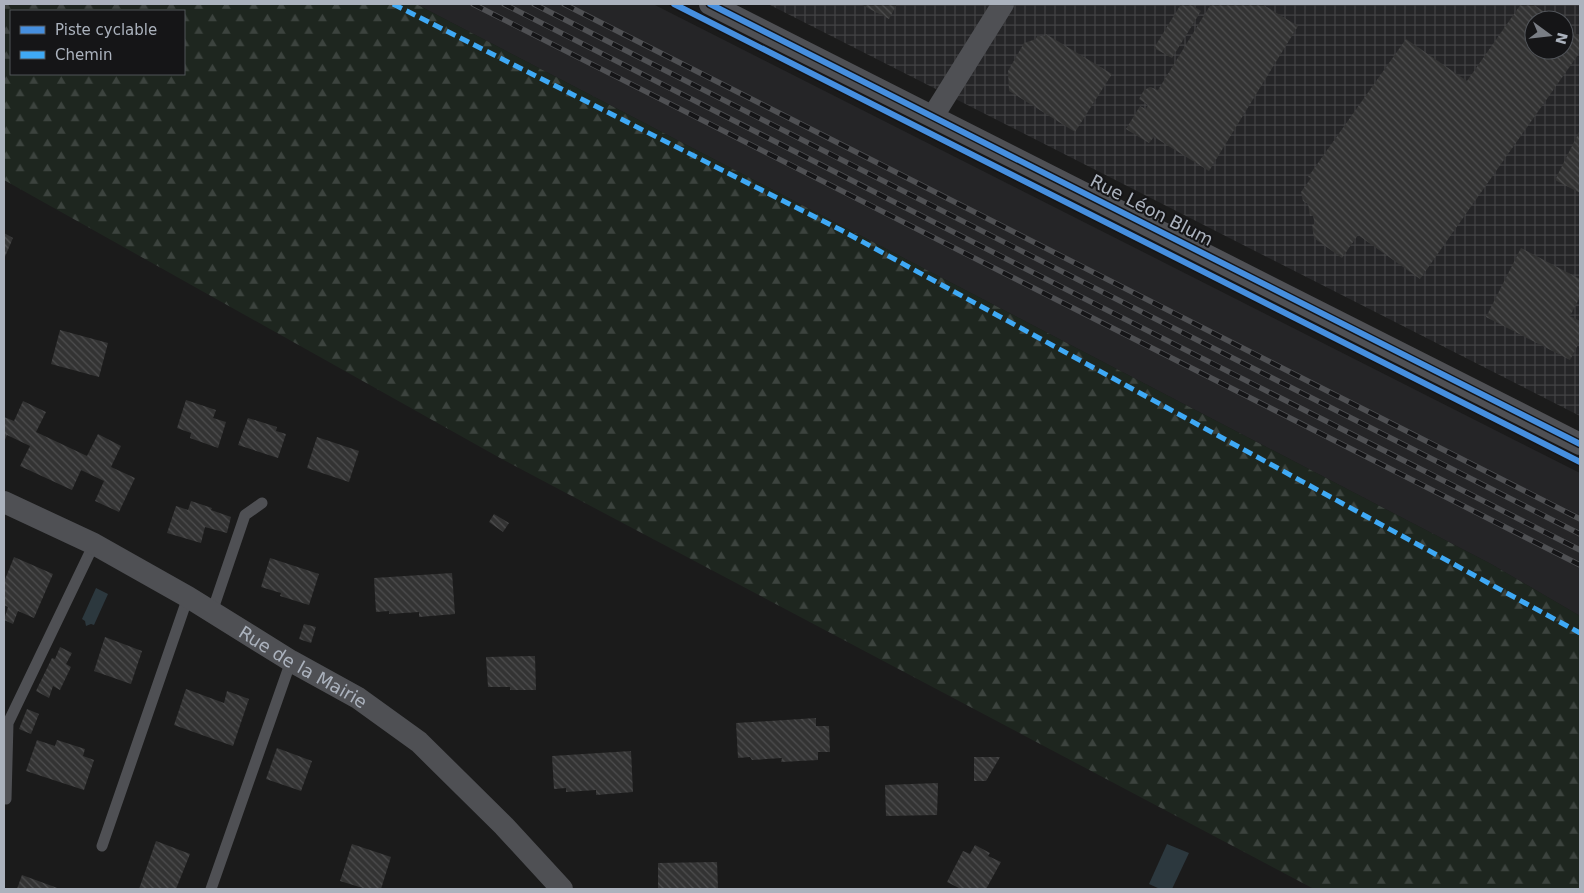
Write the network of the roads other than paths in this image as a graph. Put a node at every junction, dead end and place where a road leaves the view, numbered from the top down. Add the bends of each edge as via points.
1 (710, 4) edge
2 (1002, 4) edge
3 (933, 116) junction
4 (1580, 444) edge
5 (4, 502) edge
6 (262, 504) dead end
7 (94, 544) junction
8 (188, 597) junction
9 (212, 612) junction
10 (291, 661) junction
11 (6, 799) dead end
12 (102, 846) dead end
13 (211, 889) edge
14 (562, 889) edge

1 - 3 street, Rue Léon Blum
2 - 3 street
3 - 4 street, Rue Léon Blum
5 - 7 street, Rue de la Mairie
6 - 9 lane via 245,515
7 - 8 street, Rue de la Mairie
7 - 11 lane via 8,723
8 - 9 street, Rue de la Mairie
8 - 12 lane
9 - 10 street, Rue de la Mairie
10 - 13 lane
10 - 14 street, Rue de la Mairie via 358,698 419,742

